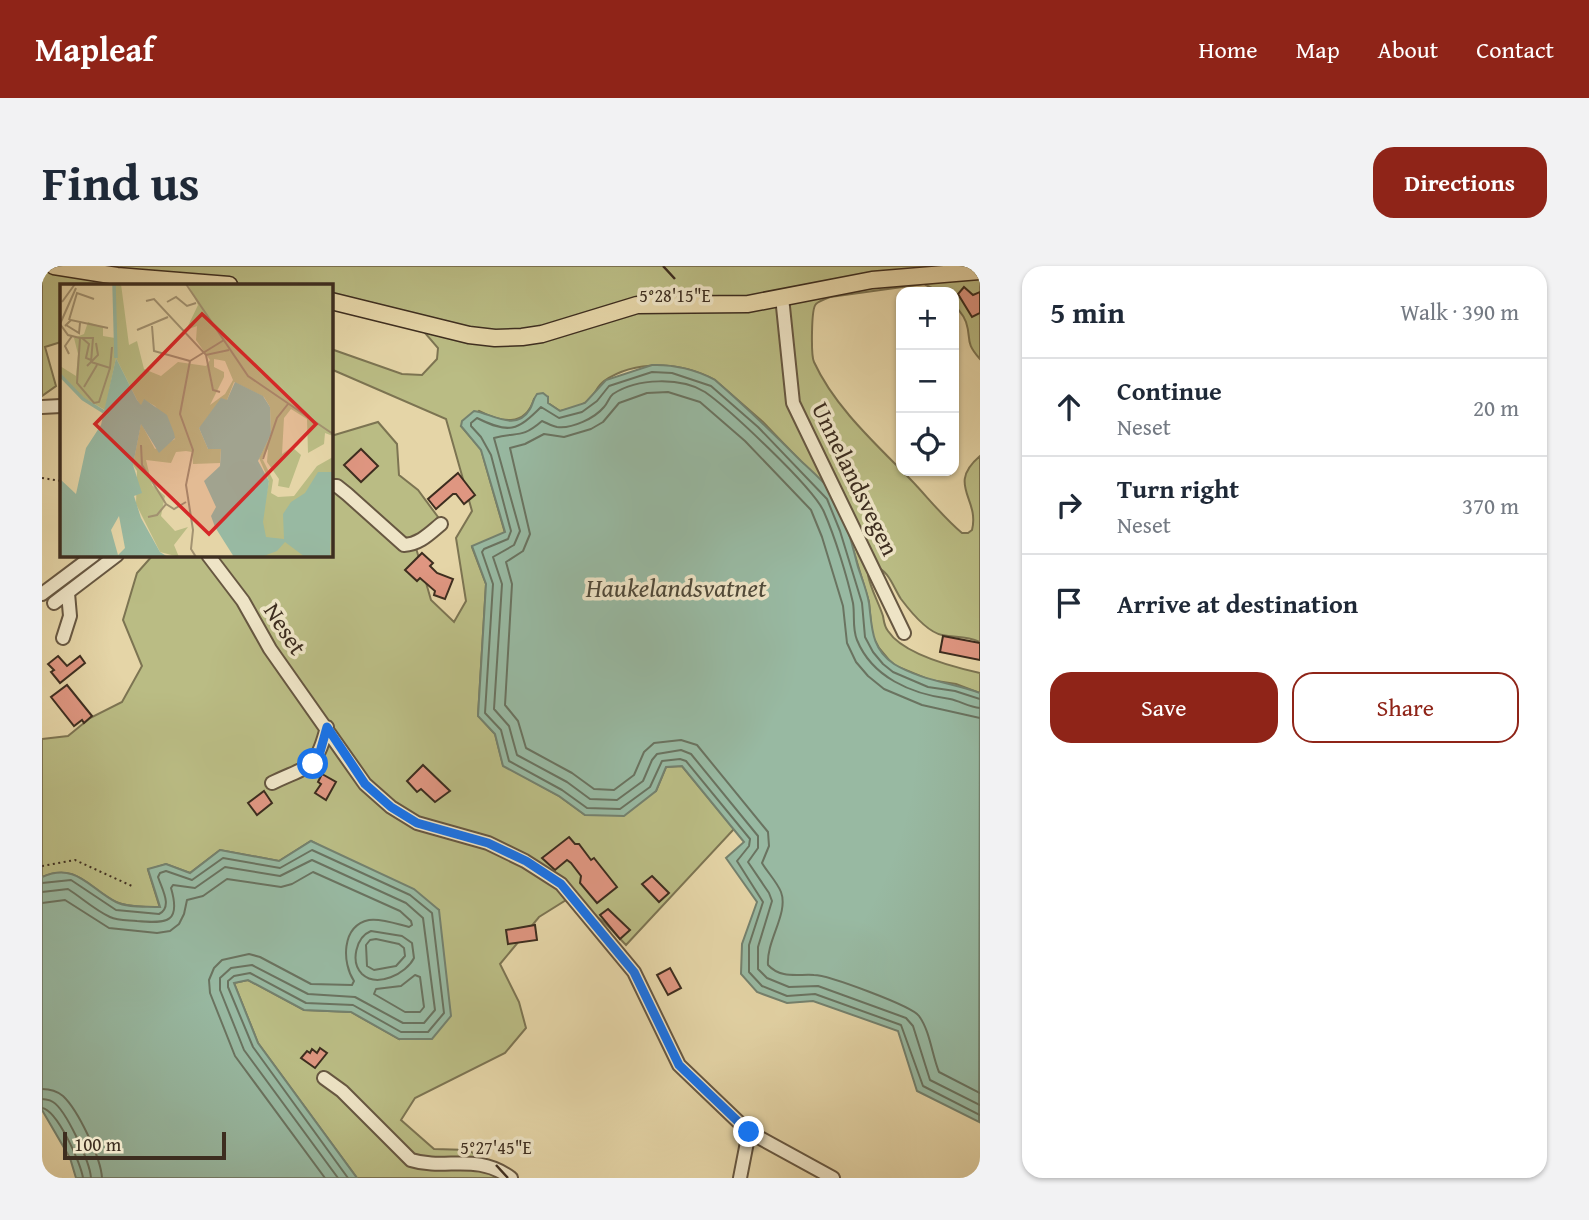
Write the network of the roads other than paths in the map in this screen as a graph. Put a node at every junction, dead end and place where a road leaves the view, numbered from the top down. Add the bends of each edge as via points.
1 (54, 266) edge
2 (980, 271) edge
3 (217, 284) edge
4 (782, 297) junction
5 (332, 301) edge
6 (60, 406) edge
7 (42, 407) edge
8 (332, 486) edge
9 (441, 524) dead end
10 (93, 556) edge
11 (116, 556) edge
12 (209, 556) edge
13 (68, 593) junction
14 (42, 594) edge
15 (54, 603) dead end
16 (904, 633) dead end
17 (63, 638) dead end
18 (327, 727) junction
19 (272, 783) dead end
20 (324, 1078) dead end
21 (749, 1132) junction
22 (511, 1178) edge
23 (740, 1178) edge
24 (833, 1178) edge

1 - 3 main road
2 - 4 main road via 872,280
4 - 5 main road via 748,304 637,305 542,334 495,338
4 - 16 street, Unnelandsvegen via 793,403
6 - 7 street
8 - 9 street via 404,545 423,539
10 - 14 street
11 - 13 street
12 - 18 street, Neset
13 - 15 street
13 - 17 street via 71,616
18 - 19 street via 313,764
18 - 21 street, Neset via 365,784 391,807 417,823 488,843 561,884 634,972 679,1065
20 - 22 street via 411,1160 477,1163
21 - 23 street
21 - 24 street, Neset

